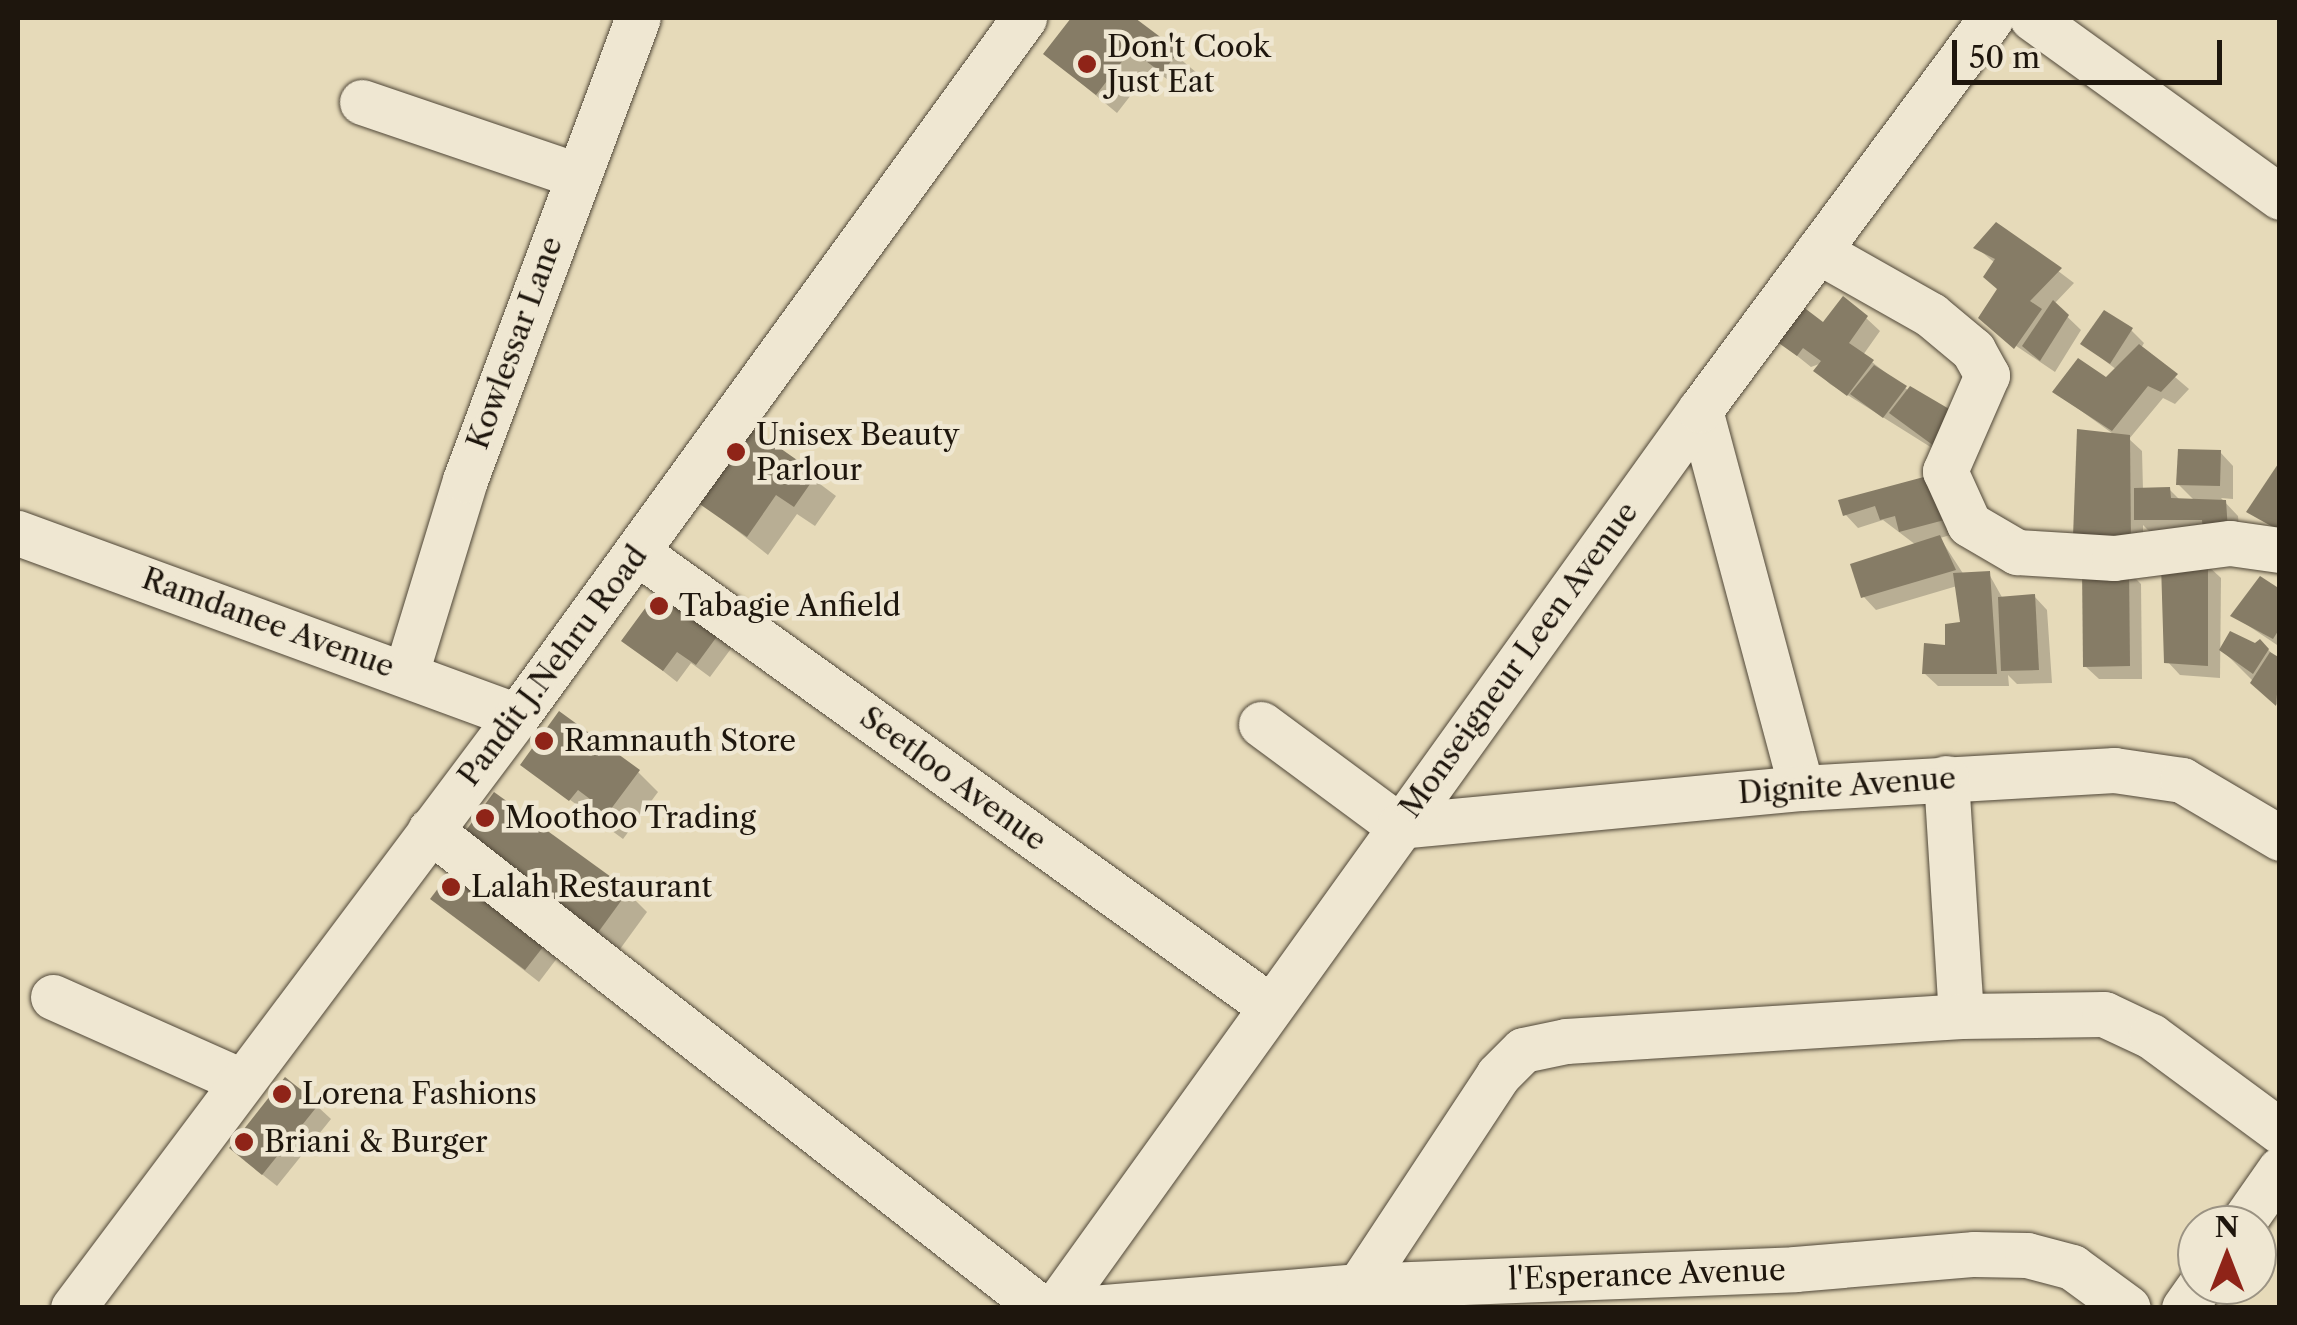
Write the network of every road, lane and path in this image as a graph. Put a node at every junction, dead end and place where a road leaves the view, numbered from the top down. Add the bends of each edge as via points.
1 (638, 18) edge
2 (1024, 18) edge
3 (1991, 18) edge
4 (2032, 18) edge
5 (362, 102) dead end
6 (576, 176) junction
7 (2280, 197) edge
8 (1818, 251) junction
9 (1700, 410) junction
10 (18, 533) edge
11 (2280, 550) edge
12 (637, 552) junction
13 (406, 673) junction
14 (517, 716) junction
15 (1262, 724) dead end
16 (1946, 778) junction
17 (1801, 788) junction
18 (1399, 826) junction
19 (430, 830) junction
20 (2280, 838) edge
21 (53, 998) dead end
22 (1268, 1005) junction
23 (1961, 1016) junction
24 (242, 1081) junction
25 (2280, 1131) edge
26 (2280, 1169) edge
27 (2255, 1205) edge
28 (1359, 1286) junction
29 (1796, 1288) edge
30 (73, 1308) edge
31 (1041, 1308) edge
32 (1055, 1308) edge
33 (1092, 1308) edge
34 (2128, 1308) edge

1 - 6 street, Kowlessar Lane
2 - 12 street, Pandit J.Nehru Road
3 - 8 street, Monseigneur Leen Avenue
4 - 7 street
5 - 6 street
6 - 13 street, Kowlessar Lane via 466,480
8 - 9 street, Monseigneur Leen Avenue
8 - 11 street via 1931,315 1980,362 1987,375 1945,471 1969,524 2017,552 2114,558 2230,543
9 - 17 street
9 - 18 street, Monseigneur Leen Avenue
10 - 13 street, Ramdanee Avenue
12 - 14 street, Pandit J.Nehru Road
12 - 22 street, Seetloo Avenue
13 - 14 street, Ramdanee Avenue
14 - 19 street, Pandit J.Nehru Road
15 - 18 street
16 - 17 street, Dignite Avenue
16 - 20 street, Dignite Avenue via 2114,770 2182,780
16 - 23 street
17 - 18 street, Dignite Avenue
18 - 22 street, Monseigneur Leen Avenue
19 - 24 street, Pandit J.Nehru Road
19 - 31 street
21 - 24 street
22 - 32 street, Monseigneur Leen Avenue
23 - 25 street via 2104,1014 2151,1036
23 - 28 street via 1522,1050 1498,1075
24 - 30 street, Pandit J.Nehru Road
26 - 27 street
28 - 29 street, l'Esperance Avenue
28 - 33 street, l'Esperance Avenue
29 - 34 street, l'Esperance Avenue via 2027,1255 2072,1267

